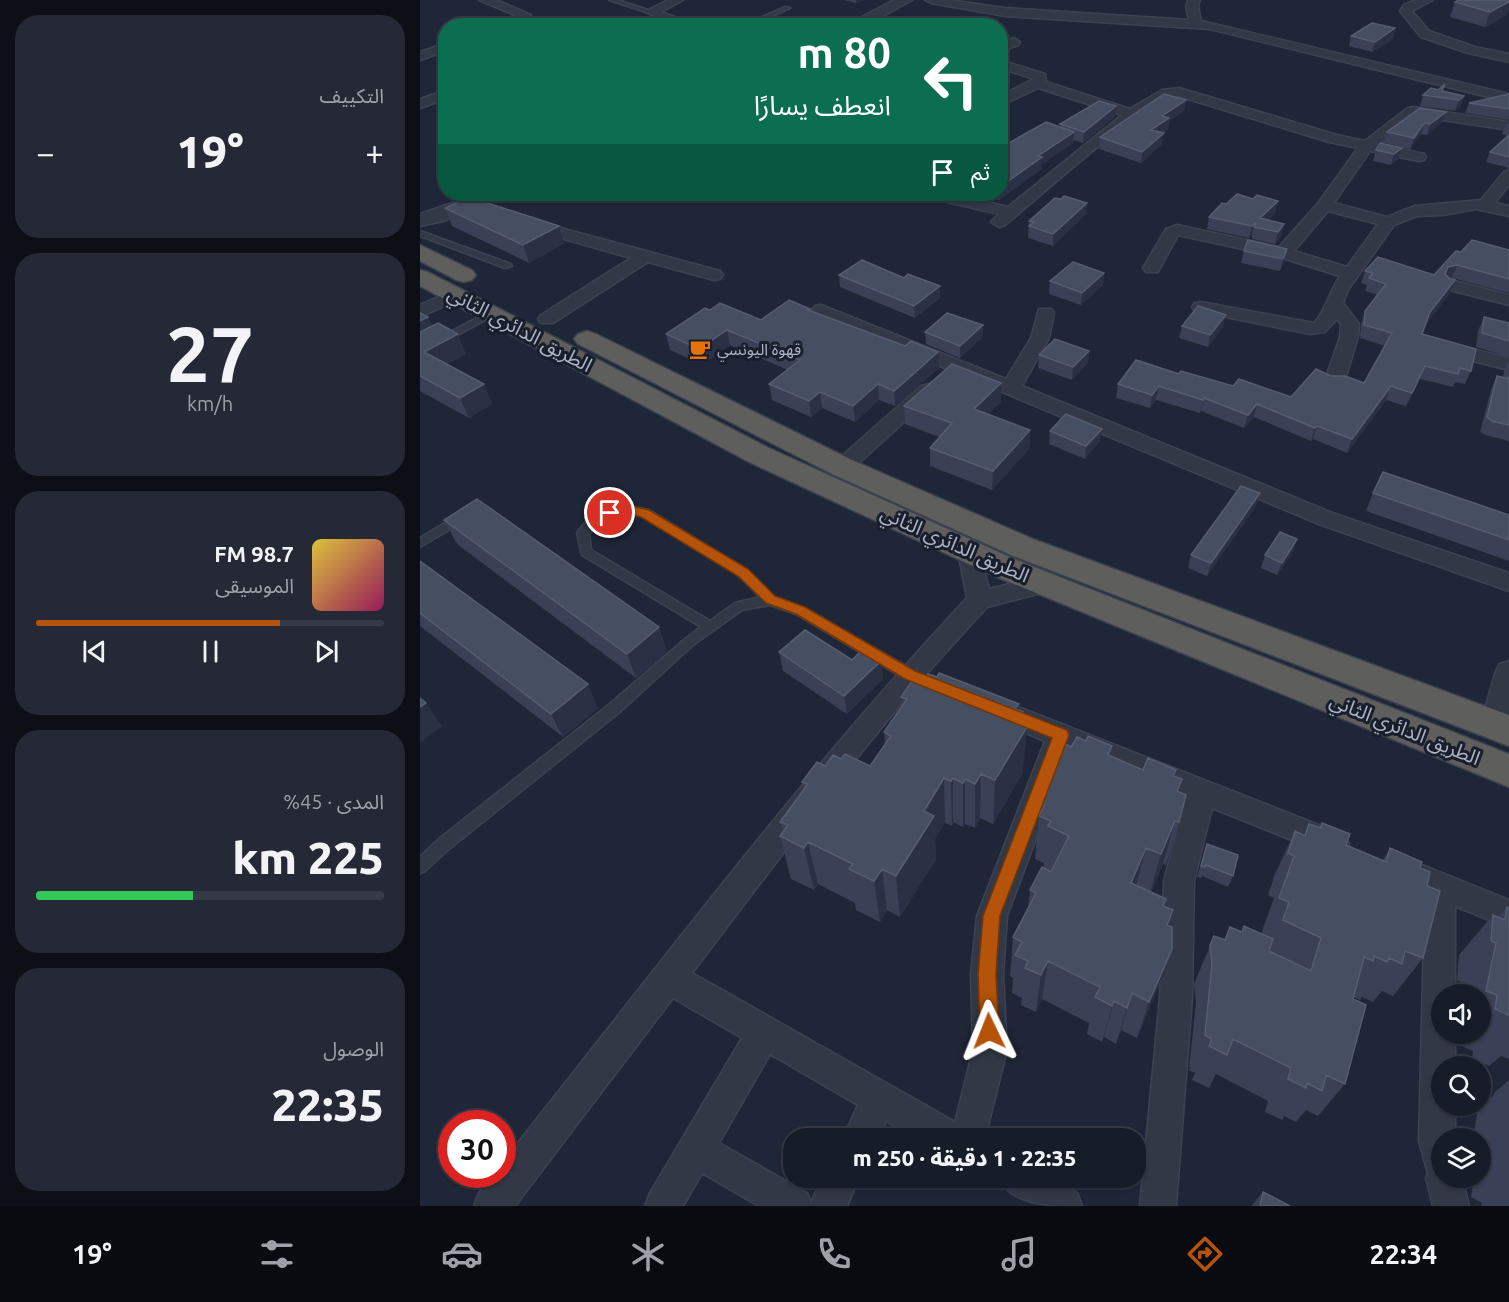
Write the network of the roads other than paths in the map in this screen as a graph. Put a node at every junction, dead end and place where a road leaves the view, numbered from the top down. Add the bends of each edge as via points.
1 (485, 0) edge
2 (612, 0) edge
3 (677, 0) edge
4 (905, 0) edge
5 (931, 0) edge
6 (1194, 0) edge
7 (1428, 0) edge
8 (787, 8) dead end
9 (651, 12) junction
10 (519, 18) edge
11 (670, 18) edge
12 (764, 18) edge
13 (868, 18) edge
14 (1196, 23) junction
15 (1014, 42) dead end
16 (1008, 45) edge
17 (438, 50) edge
18 (420, 56) edge
19 (1509, 58) edge
20 (1008, 67) edge
21 (1504, 81) dead end
22 (1037, 83) junction
23 (1493, 94) junction
24 (438, 97) edge
25 (1008, 98) edge
26 (1509, 98) edge
27 (420, 104) edge
28 (1131, 114) junction
29 (1509, 126) edge
30 (1366, 147) junction
31 (1419, 157) dead end
32 (1509, 175) edge
33 (959, 201) edge
34 (494, 202) edge
35 (1325, 205) junction
36 (1485, 205) junction
37 (1509, 211) edge
38 (428, 218) edge
39 (513, 219) edge
40 (1388, 222) junction
41 (420, 234) edge
42 (420, 252) edge
43 (1283, 253) junction
44 (647, 255) junction
45 (508, 266) dead end
46 (1152, 268) dead end
47 (1350, 274) junction
48 (714, 275) dead end
49 (420, 277) edge
50 (1451, 285) edge
51 (454, 295) junction
52 (1509, 300) edge
53 (1335, 305) junction
54 (1202, 307) edge
55 (821, 310) dead end
56 (420, 312) edge
57 (1045, 313) dead end
58 (490, 314) junction
59 (547, 319) junction
60 (1444, 348) edge
61 (420, 352) edge
62 (957, 364) junction
63 (1509, 364) edge
64 (1334, 383) edge
65 (1011, 388) junction
66 (842, 467) junction
67 (453, 522) edge
68 (420, 543) edge
69 (969, 551) junction
70 (1509, 582) edge
71 (1045, 584) junction
72 (770, 600) junction
73 (979, 600) junction
74 (710, 627) junction
75 (1509, 671) edge
76 (921, 680) junction
77 (964, 697) edge
78 (1501, 728) edge
79 (1061, 735) junction
80 (1509, 771) edge
81 (1202, 791) junction
82 (420, 866) edge
83 (1440, 886) junction
84 (1509, 914) edge
85 (669, 978) junction
86 (764, 1032) junction
87 (879, 1098) junction
88 (865, 1128) edge
89 (932, 1128) edge
90 (970, 1128) edge
91 (1437, 1128) edge
92 (696, 1149) junction
93 (836, 1188) edge
94 (1033, 1188) edge
95 (1446, 1188) edge
96 (492, 1206) edge
97 (663, 1206) edge
98 (794, 1206) edge
99 (828, 1206) edge
100 (1064, 1206) edge
101 (1158, 1206) edge
102 (1451, 1206) edge

1 - 10 street via 525,15
2 - 9 lane
3 - 9 street
4 - 13 street
5 - 14 street via 1005,12
6 - 14 street
7 - 19 street via 1406,11 1425,34
8 - 12 lane
9 - 11 street
14 - 23 street
15 - 16 street
17 - 18 street
20 - 22 street via 1040,77
21 - 23 street
22 - 25 street
22 - 28 street
23 - 26 street
24 - 27 street
28 - 30 street via 1176,91
28 - 33 street via 1005,217
29 - 30 street via 1413,111
30 - 31 street
30 - 35 street
32 - 36 street
34 - 38 street via 473,203
35 - 40 street
35 - 43 street
36 - 37 street
36 - 40 street via 1415,211
38 - 41 street
39 - 44 street
40 - 47 street
41 - 45 lane
42 - 59 highway, الطريق الدائري الثاني
43 - 46 street via 1177,230 1172,232
43 - 47 street
44 - 48 street
44 - 59 street
47 - 53 street
49 - 51 highway, الطريق الدائري الثاني
50 - 52 street
51 - 56 street
51 - 58 highway, الطريق الدائري الثاني
53 - 54 street via 1327,321 1310,330
53 - 64 street via 1350,324
55 - 62 street
57 - 65 street via 1040,338
58 - 61 lane
58 - 69 highway, الطريق الدائري الثاني via 759,455
59 - 66 highway, الطريق الدائري الثاني
60 - 63 street
62 - 65 street
62 - 66 street
65 - 70 street via 1327,519
66 - 78 highway, الطريق الدائري الثاني via 1022,547
67 - 68 lane
69 - 71 highway, الطريق الدائري الثاني
69 - 73 street
71 - 73 street
71 - 80 highway, الطريق الدائري الثاني
72 - 74 lane via 739,606
72 - 74 lane via 743,573 645,513 623,509 597,516 583,533 585,552
72 - 76 lane via 800,611
73 - 76 street
74 - 82 lane
75 - 78 street
76 - 85 street via 828,773
77 - 79 street
79 - 81 street
79 - 90 street via 992,916 987,974 990,1050
81 - 83 street
81 - 101 street via 1179,881 1176,997
83 - 84 street
83 - 91 street
85 - 86 street
85 - 96 street
86 - 87 street
86 - 92 street
87 - 88 street
87 - 89 street
92 - 97 street
92 - 98 street
93 - 99 street
94 - 100 street
95 - 102 street

